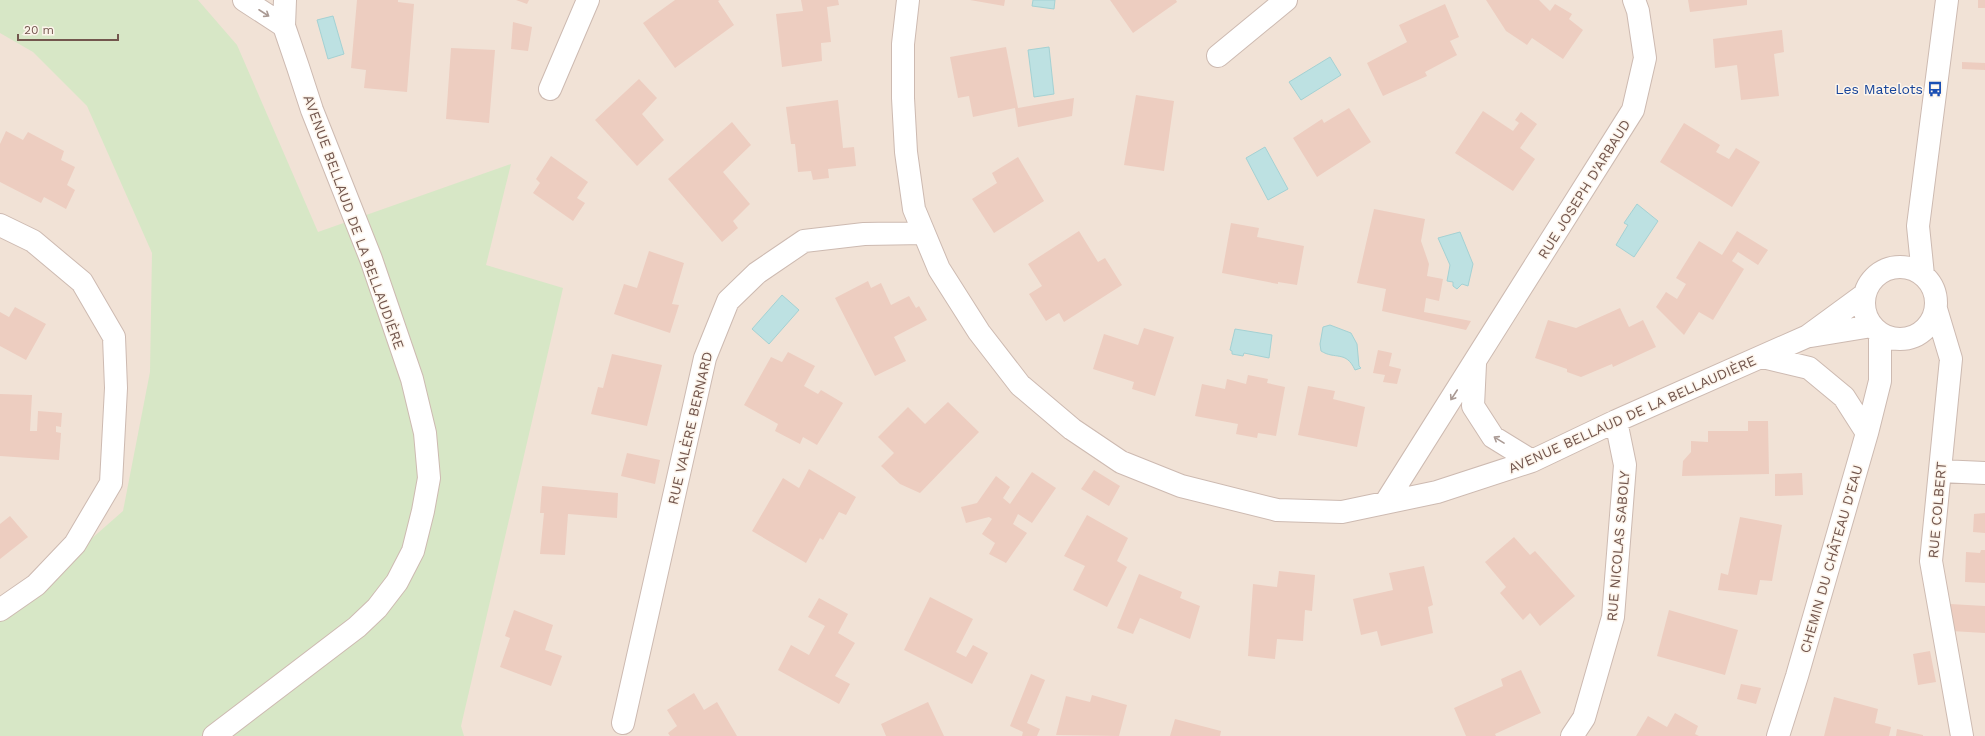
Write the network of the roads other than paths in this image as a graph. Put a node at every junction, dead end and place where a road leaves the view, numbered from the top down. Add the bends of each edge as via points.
1 (244, 0) edge
2 (285, 0) edge
3 (588, 0) edge
4 (908, 0) edge
5 (1286, 0) edge
6 (1634, 0) edge
7 (1947, 0) edge
8 (284, 26) junction
9 (1218, 56) dead end
10 (550, 89) dead end
11 (0, 225) edge
12 (1918, 226) junction
13 (924, 233) junction
14 (1895, 267) junction
15 (1923, 275) junction
16 (1864, 295) junction
17 (1936, 309) junction
18 (1876, 330) junction
19 (1808, 336) junction
20 (1906, 339) junction
21 (1763, 357) junction
22 (1476, 363) junction
23 (1880, 380) junction
24 (1616, 421) junction
25 (1867, 433) junction
26 (1532, 461) junction
27 (1940, 471) junction
28 (1985, 473) edge
29 (1386, 502) junction
30 (0, 610) edge
31 (623, 723) dead end
32 (214, 736) edge
33 (1572, 736) edge
34 (1778, 736) edge
35 (1962, 736) edge

1 -> 8 street
2 - 8 street, AVENUE BELLAUD DE LA BELLAUDIÈRE
3 - 10 street
4 - 13 street, AVENUE BELLAUD DE LA BELLAUDIÈRE via 903,44 906,152 914,209
5 - 9 street
6 - 22 street, RUE JOSEPH D'ARBAUD via 1645,58 1633,110
7 - 12 street
8 - 32 street, AVENUE BELLAUD DE LA BELLAUDIÈRE via 312,110 371,259 412,379 426,433 429,478 413,551 397,582 377,608 357,627
11 - 30 street via 33,241 82,282 114,337 116,388 111,483 75,544 36,584
12 - 14 street
12 - 15 street
13 - 29 street, AVENUE BELLAUD DE LA BELLAUDIÈRE via 939,269 979,332 1020,386 1072,429 1121,462 1181,486 1277,510 1342,512
13 - 31 street, RUE VALÈRE BERNARD via 864,234 804,241 757,273 728,301 705,358
14 - 15 street via 1905,267
14 - 16 street via 1875,276
15 - 17 street via 1934,290
16 - 18 street via 1866,317
16 - 19 street, AVENUE BELLAUD DE LA BELLAUDIÈRE
17 - 20 street via 1925,329
17 - 27 street, RUE COLBERT via 1951,359
18 - 19 street, AVENUE BELLAUD DE LA BELLAUDIÈRE
18 - 20 street via 1888,337
18 - 23 street, CHEMIN DU CHÂTEAU D'EAU
19 - 21 street, AVENUE BELLAUD DE LA BELLAUDIÈRE
20 - 23 street, CHEMIN DU CHÂTEAU D'EAU
21 - 24 street, AVENUE BELLAUD DE LA BELLAUDIÈRE
21 - 25 street, AVENUE BELLAUD DE LA BELLAUDIÈRE via 1809,368 1844,397
26 -> 22 street, RUE JOSEPH D'ARBAUD via 1494,437 1473,406
22 -> 29 street, RUE JOSEPH D'ARBAUD
23 - 25 street, CHEMIN DU CHÂTEAU D'EAU
24 - 26 street, AVENUE BELLAUD DE LA BELLAUDIÈRE
24 - 33 street, RUE NICOLAS SABOLY via 1625,465 1614,617 1584,718
25 - 34 street, CHEMIN DU CHÂTEAU D'EAU via 1798,676
26 - 29 street, AVENUE BELLAUD DE LA BELLAUDIÈRE via 1437,492
27 - 28 street
27 - 35 street, RUE COLBERT via 1931,561

